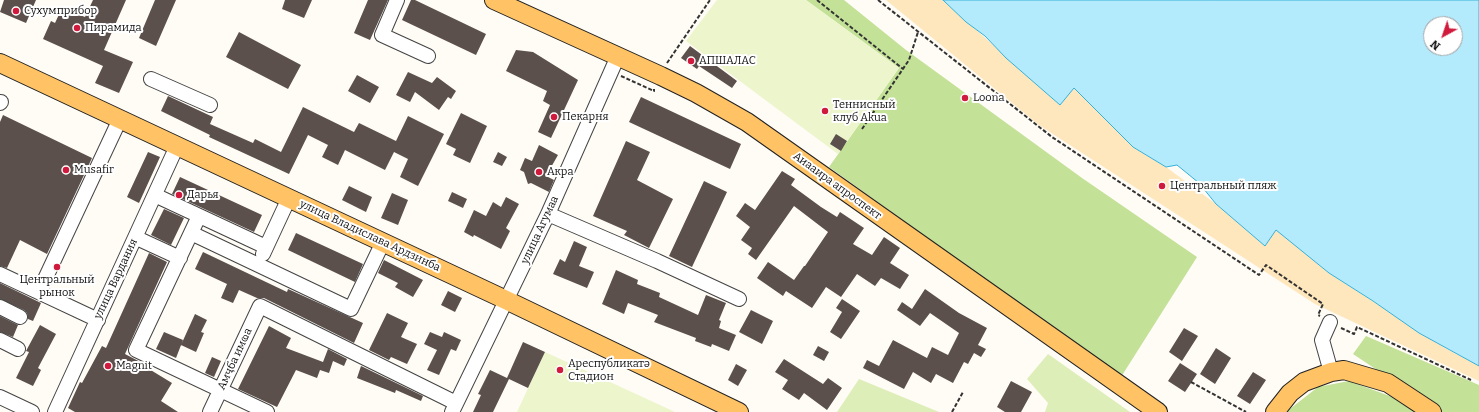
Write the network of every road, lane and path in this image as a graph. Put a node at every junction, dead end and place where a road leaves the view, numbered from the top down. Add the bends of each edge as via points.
1 (397, 0) edge
2 (494, 0) edge
3 (710, 0) edge
4 (817, 0) edge
5 (878, 0) edge
6 (918, 32) junction
7 (428, 56) dead end
8 (0, 63) edge
9 (615, 64) junction
10 (903, 69) junction
11 (660, 76) junction
12 (151, 79) dead end
13 (210, 106) dead end
14 (120, 119) junction
15 (862, 129) dead end
16 (177, 146) junction
17 (161, 198) dead end
18 (289, 198) junction
19 (548, 214) junction
20 (199, 216) junction
21 (191, 233) junction
22 (141, 240) dead end
23 (383, 242) junction
24 (266, 247) junction
25 (180, 258) junction
26 (258, 264) junction
27 (0, 274) edge
28 (39, 292) junction
29 (739, 299) dead end
30 (506, 300) junction
31 (0, 307) edge
32 (20, 316) dead end
33 (98, 320) junction
34 (1330, 322) junction
35 (0, 340) edge
36 (18, 349) dead end
37 (1331, 372) junction
38 (1471, 380) dead end
39 (1192, 382) dead end
40 (221, 390) junction
41 (963, 392) dead end
42 (0, 397) edge
43 (455, 409) edge
44 (1275, 409) edge
45 (32, 412) edge
46 (55, 412) edge
47 (210, 412) edge
48 (267, 412) edge
49 (740, 412) edge
50 (952, 412) edge
51 (1158, 412) edge
52 (1246, 412) edge
53 (1432, 412) edge

1 - 7 street via 382,35
2 - 9 main road, Аиааира апроспект
3 - 11 path
4 - 10 path
5 - 6 path
6 - 10 path via 909,60
6 - 34 path via 1052,138 1259,275 1266,265 1323,304 1318,315
8 - 14 main road, улица Владислава Ардзинба
9 - 11 main road, Аиааира апроспект
9 - 11 path via 654,91
9 - 19 street, улица Агумаа
10 - 15 path
11 - 51 main road, Аиааира апроспект via 747,122
12 - 13 street
14 - 16 main road, улица Владислава Ардзинба
14 - 28 street
16 - 18 main road, улица Владислава Ардзинба
16 - 33 street, улица Вардания
17 - 20 street
18 - 23 main road, улица Владислава Ардзинба
18 - 24 street
19 - 29 street
19 - 30 street, улица Агумаа
20 - 21 street
20 - 24 street
21 - 25 street
21 - 26 street
22 - 25 street
23 - 26 street via 351,309
23 - 30 main road, улица Владислава Ардзинба
24 - 26 street
25 - 40 street via 136,350
27 - 28 street
28 - 33 street
30 - 43 street, улица Агумаа
30 - 49 main road, улица Владислава Ардзинба
31 - 32 street
33 - 46 street, улица Вардания
34 - 37 street via 1322,340
34 - 38 path via 1354,334 1357,327
35 - 36 street
37 - 44 main road via 1304,382
37 - 53 main road via 1358,372 1388,383
39 - 52 path
40 - 43 street, Амҷба имҩа via 260,306
40 - 47 street, Амҷба имҩа
40 - 48 street
41 - 50 path
42 - 45 street

